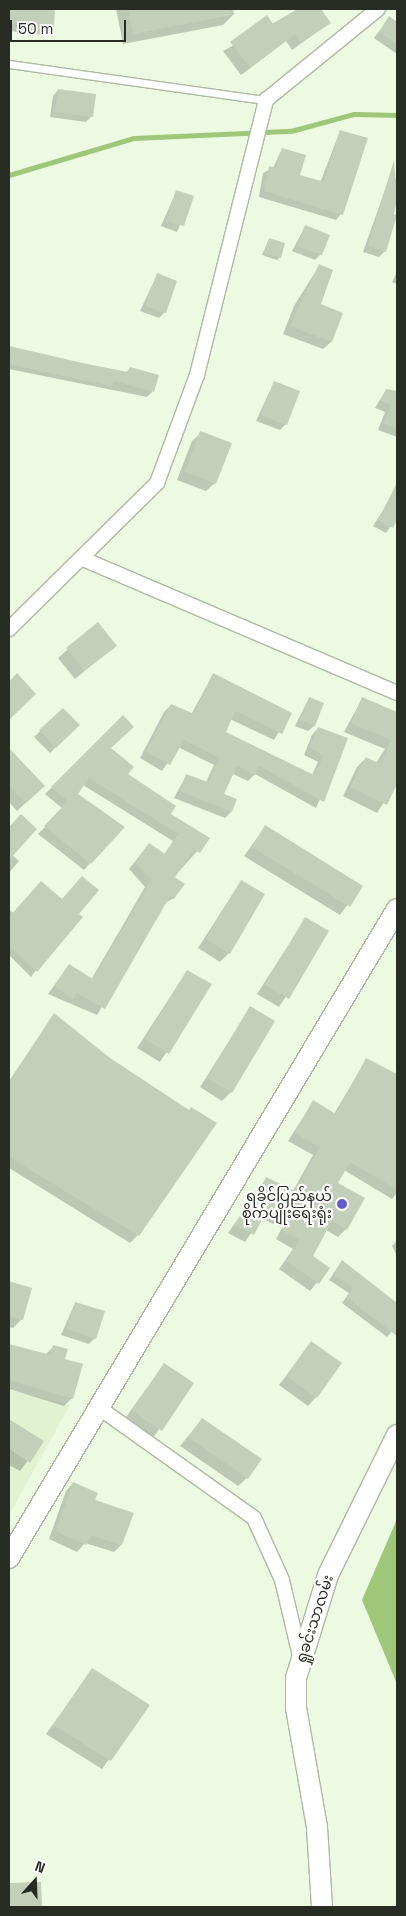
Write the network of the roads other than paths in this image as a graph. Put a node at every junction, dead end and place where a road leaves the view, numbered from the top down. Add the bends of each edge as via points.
1 (378, 9) edge
2 (9, 64) edge
3 (266, 100) junction
4 (84, 559) junction
5 (9, 630) edge
6 (397, 693) edge
7 (397, 909) edge
8 (98, 1407) junction
9 (397, 1435) edge
10 (9, 1558) edge
11 (300, 1656) junction
12 (322, 1907) edge

1 - 3 street
2 - 3 lane
3 - 4 street via 196,375 157,483
4 - 5 street
4 - 6 street
7 - 8 street
8 - 10 street
8 - 11 street via 254,1518 282,1580
9 - 11 street, ရှုခင်းသာလမ်း via 328,1576
11 - 12 street, ရှုခင်းသာလမ်း via 296,1708 317,1827

